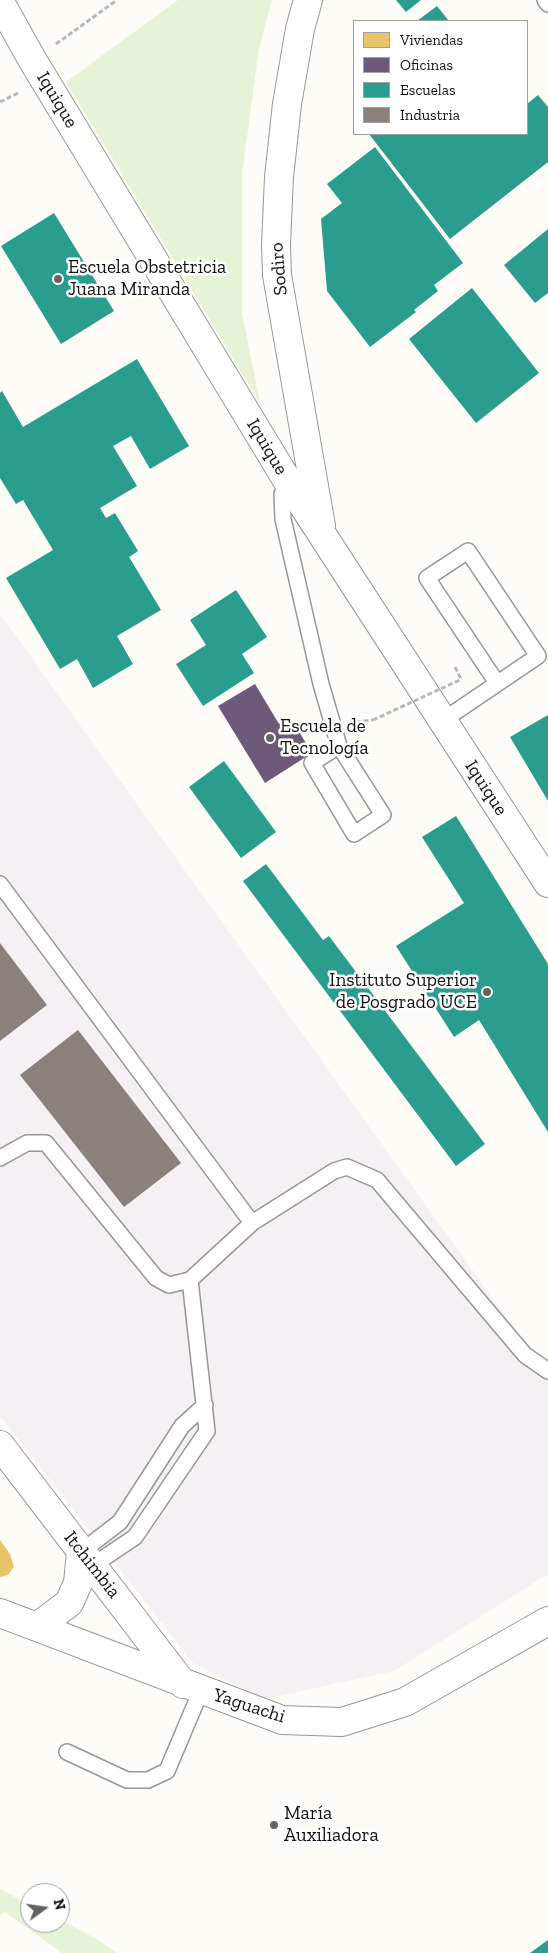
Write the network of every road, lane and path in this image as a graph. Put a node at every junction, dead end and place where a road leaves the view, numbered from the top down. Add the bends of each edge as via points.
1 (117, 0) edge
2 (308, 0) edge
3 (545, 0) edge
4 (0, 2) edge
5 (548, 4) edge
6 (33, 61) junction
7 (290, 485) junction
8 (323, 537) junction
9 (462, 679) dead end
10 (497, 683) junction
11 (373, 720) dead end
12 (442, 721) junction
13 (339, 746) junction
14 (548, 883) edge
15 (0, 884) edge
16 (0, 1158) edge
17 (252, 1223) junction
18 (190, 1280) junction
19 (548, 1371) edge
20 (204, 1405) junction
21 (0, 1445) edge
22 (87, 1559) junction
23 (0, 1613) edge
24 (548, 1621) edge
25 (37, 1627) junction
26 (193, 1688) junction
27 (67, 1752) dead end

1 - 6 path
2 - 8 street, Sodiro via 287,104 276,245 277,275
3 - 5 lane
4 - 6 street, Iquique
6 - 7 street, Iquique
7 - 8 street, Iquique
7 - 13 lane via 282,494 282,519
8 - 12 street, Iquique
9 - 11 path, bridge
10 - 10 lane via 538,656 468,550 427,578
10 - 12 lane
12 - 14 street, Iquique
13 - 13 lane via 383,815 354,834 312,763
15 - 17 lane
16 - 18 lane via 26,1143 46,1143 156,1278 170,1286
17 - 18 lane
17 - 19 lane via 334,1171 347,1167 377,1180 524,1355
18 - 20 lane
20 - 22 lane via 182,1426 117,1526
20 - 22 lane via 207,1431 135,1537
21 - 22 street, Itchimbia
22 - 25 street via 69,1603
22 - 26 street, Itchimbia
23 - 25 street, Yaguachi
24 - 26 street, Yaguachi via 405,1702 342,1722 282,1720
25 - 26 street, Yaguachi
26 - 27 lane via 197,1700 166,1771 148,1780 127,1780

